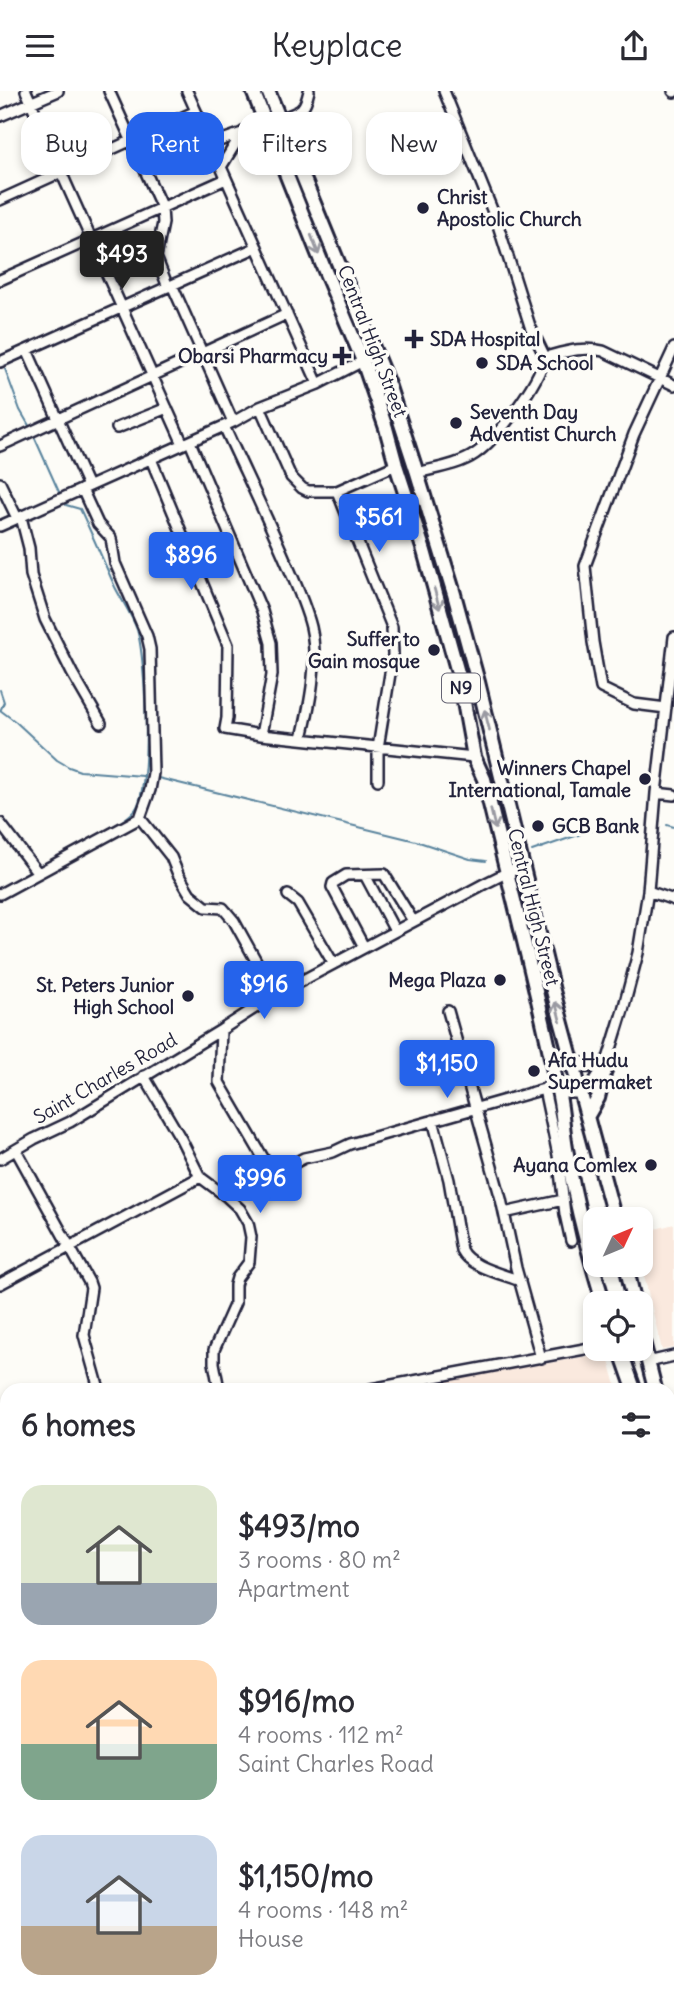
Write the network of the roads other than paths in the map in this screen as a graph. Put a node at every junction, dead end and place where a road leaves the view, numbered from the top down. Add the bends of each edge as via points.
1 (26, 91) edge
2 (58, 91) edge
3 (109, 91) edge
4 (187, 91) edge
5 (253, 91) edge
6 (268, 91) edge
7 (309, 91) edge
8 (444, 91) edge
9 (31, 102) junction
10 (196, 111) edge
11 (35, 112) edge
12 (262, 112) edge
13 (276, 112) edge
14 (297, 112) edge
15 (0, 116) edge
16 (126, 131) edge
17 (238, 139) edge
18 (224, 161) edge
19 (54, 175) edge
20 (62, 175) edge
21 (146, 175) edge
22 (224, 175) edge
23 (287, 175) edge
24 (302, 175) edge
25 (226, 179) junction
26 (0, 200) edge
27 (300, 206) junction
28 (162, 208) junction
29 (315, 208) junction
30 (92, 239) junction
31 (257, 247) junction
32 (0, 280) edge
33 (170, 286) junction
34 (123, 307) junction
35 (287, 314) junction
36 (674, 348) edge
37 (27, 350) junction
38 (203, 353) junction
39 (545, 357) junction
40 (363, 361) junction
41 (0, 362) edge
42 (152, 376) junction
43 (661, 378) junction
44 (318, 384) junction
45 (674, 385) edge
46 (260, 407) junction
47 (167, 408) junction
48 (59, 420) junction
49 (228, 424) junction
50 (117, 428) dead end
51 (186, 443) junction
52 (0, 446) edge
53 (151, 459) junction
54 (396, 465) junction
55 (417, 473) junction
56 (0, 483) edge
57 (85, 488) junction
58 (337, 491) junction
59 (19, 518) junction
60 (0, 526) edge
61 (674, 639) edge
62 (666, 708) junction
63 (101, 723) dead end
64 (261, 735) junction
65 (302, 738) junction
66 (378, 748) junction
67 (474, 757) junction
68 (378, 781) dead end
69 (656, 793) junction
70 (674, 795) edge
71 (140, 818) junction
72 (0, 823) edge
73 (522, 867) junction
74 (38, 873) junction
75 (506, 873) junction
76 (365, 875) junction
77 (648, 891) junction
78 (0, 894) edge
79 (288, 895) dead end
80 (674, 900) edge
81 (413, 921) junction
82 (395, 931) junction
83 (364, 947) junction
84 (332, 963) junction
85 (275, 995) junction
86 (448, 1011) dead end
87 (221, 1030) junction
88 (605, 1064) junction
89 (572, 1067) junction
90 (144, 1076) junction
91 (557, 1087) junction
92 (544, 1089) junction
93 (580, 1093) junction
94 (476, 1107) junction
95 (433, 1120) junction
96 (588, 1120) junction
97 (564, 1124) junction
98 (16, 1150) junction
99 (0, 1159) edge
100 (200, 1177) junction
101 (563, 1200) junction
102 (611, 1207) edge
103 (504, 1213) junction
104 (571, 1241) dead end
105 (70, 1247) junction
106 (520, 1281) junction
107 (0, 1284) edge
108 (600, 1291) edge
109 (583, 1350) edge
110 (674, 1356) edge
111 (541, 1359) junction
112 (624, 1361) edge
113 (648, 1363) joint
114 (97, 1383) edge
115 (218, 1383) edge
116 (405, 1383) edge
117 (632, 1383) edge
118 (653, 1383) edge

1 - 9 street
2 - 9 street
3 - 16 street
4 - 10 street
5 - 12 highway, Central High Street / N9
6 - 13 highway, Central High Street / N9
7 - 14 street via 307,102
8 - 39 street via 498,222 530,326
9 - 11 street
9 - 15 street
17 - 18 street
19 - 26 street
20 - 30 street
21 - 28 street
22 - 25 street
23 - 27 highway, Central High Street / N9
24 - 29 highway, Central High Street / N9
25 - 28 street
25 - 31 street
27 - 29 highway
27 -> 40 highway, Central High Street / N9
28 - 30 street
28 - 33 street via 156,257
29 - 55 highway, Central High Street / N9 via 388,387
30 - 32 street
30 - 34 street
31 - 33 street
31 - 35 street
33 - 34 street
33 - 38 street
34 - 37 street
34 - 42 street
35 - 38 street
35 - 44 street
36 - 43 street
37 - 41 street
37 - 48 street
38 - 42 street
38 - 49 street
39 - 43 street via 592,348
39 - 55 street via 532,384 485,446 458,462
40 - 44 street
40 - 54 highway, Central High Street / N9
42 - 47 street
42 - 48 street
43 - 45 street
43 - 62 street via 634,434 585,574 601,688 634,704
44 - 46 street
46 - 49 street
46 - 58 street via 295,481 308,491
47 - 50 street
47 - 51 street
48 - 52 street
48 - 57 street
49 - 51 street
49 - 65 street via 311,629 311,700
51 - 53 street
51 - 64 street via 262,611 271,643 272,675
53 - 57 street
53 - 64 street via 228,645 225,729
54 - 58 street
54 -> 67 highway, Central High Street / N9 via 460,680
73 -> 55 highway, Central High Street / N9 via 478,682
56 - 59 street
57 - 59 street
57 - 71 street via 97,524 111,538 115,562 150,649 153,773
58 - 66 street via 391,627 393,655
59 - 60 street
59 - 63 street via 45,619
61 - 62 street
62 - 69 street
64 - 65 street
65 - 66 street
66 - 67 street
66 - 68 street
67 -> 75 highway, Central High Street / N9 via 484,779
69 - 70 street
69 - 77 street
71 - 74 street
71 - 85 street via 172,857 190,894 206,907 223,908 234,921
72 - 74 street
73 - 75 street, Saint Charles Road
89 -> 73 highway, Central High Street / N9
74 - 78 street
75 - 81 street, Saint Charles Road
75 - 91 highway, Central High Street / N9
76 - 81 street via 384,874
76 - 82 street
76 - 83 street via 346,875 332,887
77 - 80 street
77 - 88 street via 638,953
79 - 84 street via 298,903
81 - 82 street, Saint Charles Road
82 - 83 street, Saint Charles Road
83 - 84 street, Saint Charles Road
84 - 85 street, Saint Charles Road
85 - 87 street, Saint Charles Road
86 - 94 street
87 - 90 street, Saint Charles Road
87 - 95 street via 219,1082 272,1170 282,1171 304,1158
88 - 89 highway
88 - 93 street
88 - 96 highway
89 - 93 highway, Central High Street / N9
90 - 98 street, Saint Charles Road
90 - 100 street
91 - 92 street
91 - 93 street
91 - 97 highway, Central High Street / N9
92 - 94 street
92 - 101 street
93 - 96 highway, Central High Street / N9
94 - 95 street
94 - 103 street
95 - 106 street via 464,1256
96 - 97 highway
96 - 102 highway, Central High Street / N9
97 - 108 highway, Central High Street / N9 via 575,1195
98 - 99 street, Saint Charles Road
98 - 105 street
100 - 105 street
100 - 115 street via 240,1209 251,1237 249,1262 237,1278 235,1303 214,1350
101 - 103 street
101 - 104 street
103 - 106 street
105 - 107 street
105 - 114 street via 91,1288 84,1335
106 - 111 street
109 - 111 street
110 - 113 street
111 - 116 street
112 - 117 highway
113 - 118 highway

